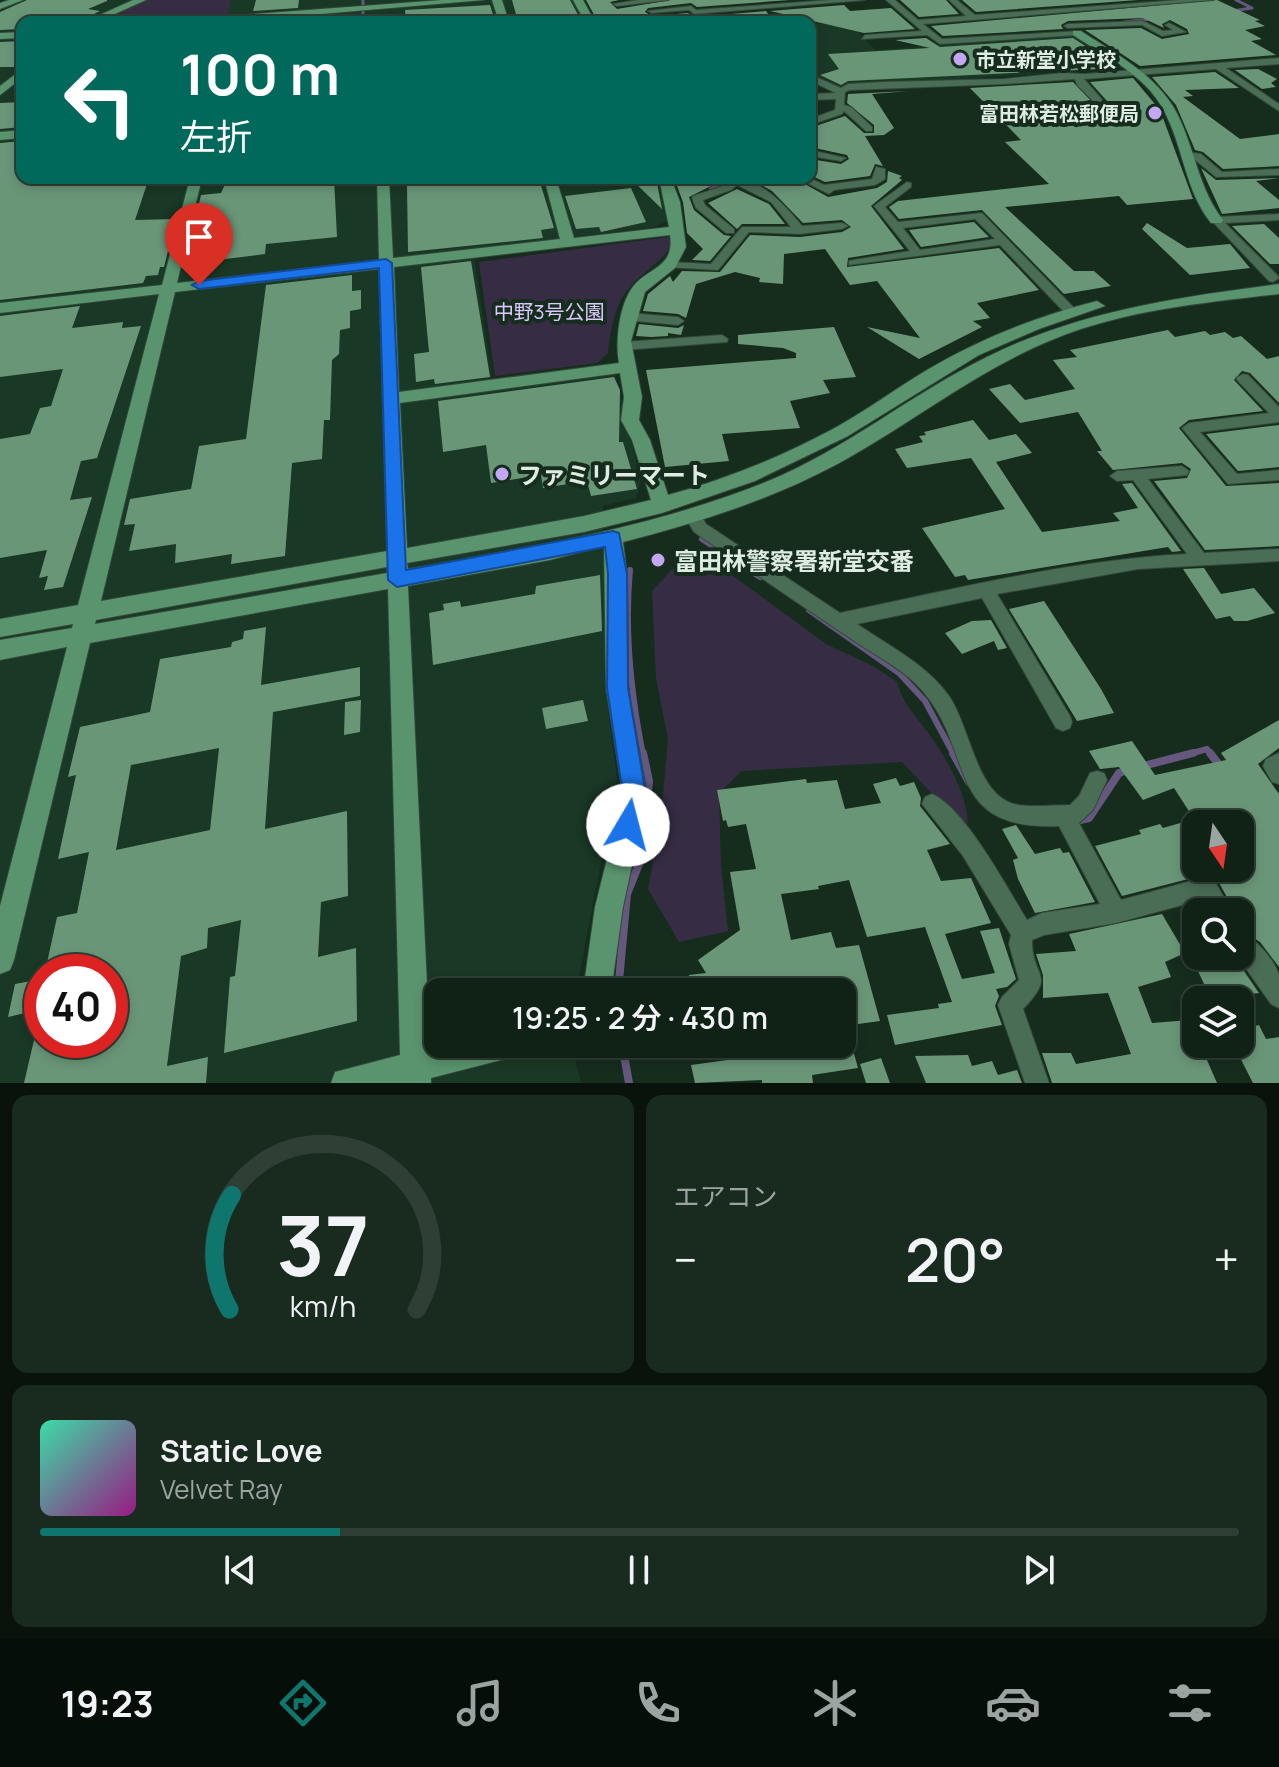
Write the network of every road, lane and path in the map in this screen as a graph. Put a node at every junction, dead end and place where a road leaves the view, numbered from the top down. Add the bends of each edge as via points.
1 (18, 0) edge
2 (141, 0) edge
3 (479, 0) edge
4 (664, 0) edge
5 (684, 0) edge
6 (861, 0) edge
7 (890, 0) edge
8 (953, 0) edge
9 (1042, 0) edge
10 (1132, 0) edge
11 (1209, 0) edge
12 (803, 2) edge
13 (376, 4) edge
14 (617, 4) dead end
15 (0, 6) edge
16 (1141, 6) junction
17 (691, 8) junction
18 (737, 9) junction
19 (652, 11) dead end
20 (1057, 12) junction
21 (103, 16) edge
22 (247, 16) edge
23 (753, 16) dead end
24 (973, 18) junction
25 (917, 22) junction
26 (1169, 25) dead end
27 (1073, 29) junction
28 (927, 33) junction
29 (865, 37) dead end
30 (1279, 61) edge
31 (1256, 64) junction
32 (1220, 68) junction
33 (1268, 70) dead end
34 (1131, 71) junction
35 (1079, 76) junction
36 (16, 77) edge
37 (816, 82) edge
38 (0, 92) edge
39 (841, 93) junction
40 (816, 96) edge
41 (841, 107) junction
42 (1279, 108) edge
43 (816, 120) edge
44 (1116, 121) dead end
45 (869, 129) dead end
46 (816, 154) edge
47 (1187, 155) junction
48 (841, 158) dead end
49 (880, 169) dead end
50 (1279, 172) edge
51 (194, 184) edge
52 (383, 184) edge
53 (552, 184) edge
54 (667, 184) edge
55 (731, 184) edge
56 (746, 184) edge
57 (814, 184) edge
58 (907, 185) dead end
59 (1279, 217) edge
60 (1216, 220) junction
61 (842, 226) dead end
62 (895, 226) junction
63 (676, 230) junction
64 (730, 231) dead end
65 (800, 231) junction
66 (1003, 241) junction
67 (568, 242) junction
68 (918, 254) junction
69 (386, 263) junction
70 (853, 263) dead end
71 (670, 265) junction
72 (1278, 283) edge
73 (168, 289) junction
74 (0, 308) edge
75 (1072, 313) junction
76 (629, 317) junction
77 (678, 321) dead end
78 (722, 339) dead end
79 (624, 346) junction
80 (629, 367) junction
81 (1243, 378) dead end
82 (389, 399) junction
83 (1279, 416) edge
84 (1182, 471) dead end
85 (1279, 475) edge
86 (1117, 476) dead end
87 (1138, 476) junction
88 (662, 506) junction
89 (692, 515) junction
90 (613, 538) junction
91 (1279, 555) edge
92 (1200, 559) junction
93 (396, 568) junction
94 (986, 590) junction
95 (839, 621) junction
96 (84, 624) junction
97 (0, 628) edge
98 (0, 650) edge
99 (1063, 722) dead end
100 (1279, 762) edge
101 (1279, 775) edge
102 (1097, 780) dead end
103 (932, 804) dead end
104 (1067, 823) junction
105 (1212, 898) edge
106 (1116, 912) junction
107 (1023, 933) junction
108 (1254, 958) edge
109 (0, 960) edge
110 (599, 978) edge
111 (1279, 996) edge
112 (468, 1058) edge
113 (416, 1075) edge
114 (346, 1083) edge
115 (1037, 1083) edge

1 - 15 street
2 - 21 street
3 - 13 street
4 - 14 street
5 - 17 street
6 - 12 street
7 - 25 street
8 - 24 street
9 - 20 street
10 - 16 street
11 - 16 street
12 - 18 street
13 - 22 street
16 - 20 street
17 - 18 street
17 - 19 street
18 - 23 street
20 - 24 street
20 - 27 street via 1056,17
24 - 25 street
25 - 28 street
26 - 27 street via 1186,33 1165,36 1143,23
27 - 28 street via 940,42
27 - 34 street
28 - 29 street
30 - 31 street
31 - 32 street
31 - 33 street
32 - 34 street
32 - 42 street
34 - 35 street
34 - 47 street via 1168,106
35 - 39 street via 860,86
35 - 44 street
36 - 38 street
37 - 39 street
39 - 40 street
39 - 41 street
41 - 43 street
41 - 45 street
46 - 48 street
47 - 50 street via 1197,156 1220,175
47 - 60 street
49 - 57 street via 875,182 827,190
51 - 73 street
52 - 69 street
53 - 67 street
54 - 63 street
55 - 64 street via 697,198
56 - 65 street via 775,200
58 - 62 street via 879,206
59 - 60 street
60 - 72 street
61 - 65 street
62 - 66 street via 978,215
62 - 68 street
63 - 67 street
63 - 71 street via 679,247
65 - 71 street via 746,229 714,268
66 - 68 street
66 - 75 street
67 - 69 street
68 - 70 street
69 - 73 street
69 - 82 street
71 - 76 street via 638,290
72 - 75 street via 1178,290
72 - 89 street via 1174,302 1050,335 991,361 842,453 774,486
73 - 74 street
73 - 96 street
75 - 88 street via 964,357 808,449
76 - 77 street
76 - 79 street
78 - 79 street
79 - 80 street
80 - 82 street
80 - 88 street via 630,420
81 - 83 street
82 - 93 street
83 - 85 street via 1189,428 1233,480
84 - 87 street
86 - 87 street
87 - 92 street
88 - 93 street
89 - 90 street
89 - 95 street via 700,528
90 - 93 street
90 - 110 street via 617,688 635,795
91 - 92 street
92 - 94 street via 1138,563
93 - 96 street
93 - 113 street
94 - 95 street
94 - 99 street
95 - 104 street via 903,663 937,694 989,801 1010,813
96 - 97 street
96 - 98 street
96 - 109 street
100 - 101 street via 1273,766
102 - 104 street via 1086,803
103 - 107 street via 974,853
104 - 106 street
105 - 106 street via 1206,888
106 - 107 street via 1042,924
107 - 115 street via 1020,944 1031,984 1010,1005
108 - 111 street
112 - 113 street
113 - 114 street

